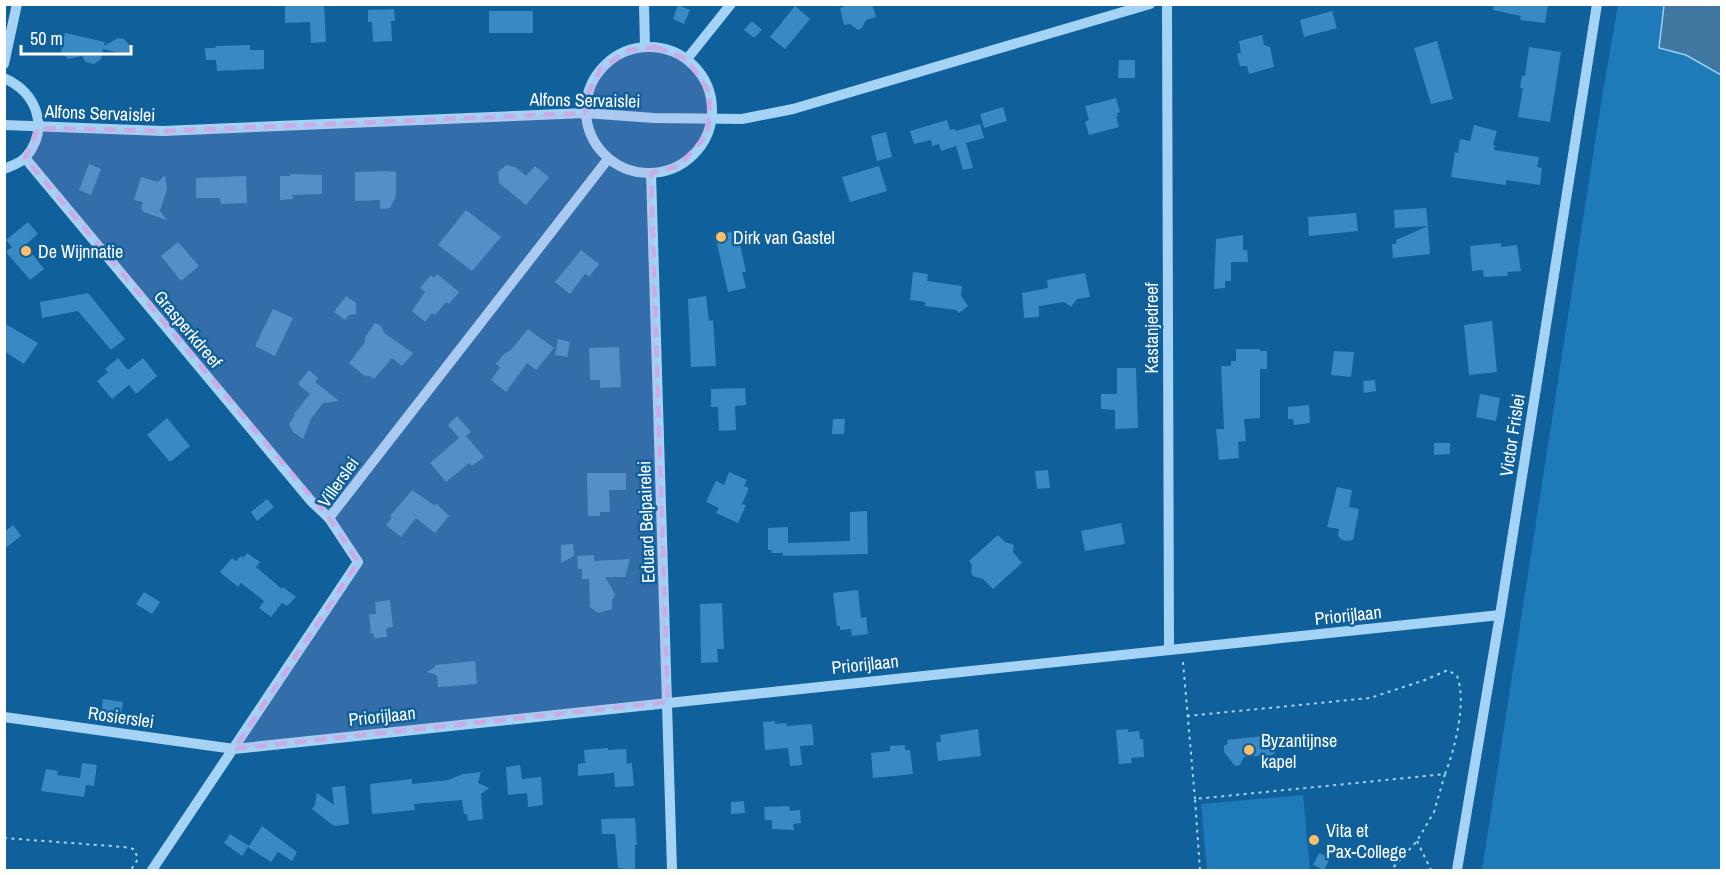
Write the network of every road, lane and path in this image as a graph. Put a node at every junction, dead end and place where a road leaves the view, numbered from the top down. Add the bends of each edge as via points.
1 (18, 4) edge
2 (644, 4) edge
3 (730, 4) edge
4 (1150, 4) edge
5 (1167, 4) edge
6 (1597, 4) edge
7 (645, 47) junction
8 (687, 59) junction
9 (4, 64) edge
10 (4, 78) edge
11 (585, 113) junction
12 (711, 118) junction
13 (4, 125) edge
14 (38, 128) junction
15 (25, 158) junction
16 (608, 159) junction
17 (4, 169) edge
18 (651, 173) junction
19 (329, 518) junction
20 (1500, 615) junction
21 (1182, 649) junction
22 (1169, 651) junction
23 (668, 702) junction
24 (1188, 716) junction
25 (4, 717) edge
26 (234, 749) junction
27 (1445, 774) junction
28 (1195, 799) junction
29 (4, 838) edge
30 (1417, 841) junction
31 (131, 870) edge
32 (152, 870) edge
33 (672, 870) edge
34 (1200, 870) edge
35 (1391, 870) edge
36 (1431, 870) edge
37 (1457, 870) edge

1 - 9 street
2 - 7 street
3 - 8 street
4 - 12 street, Alfons Servaislei via 793,109 742,119
5 - 22 street, Kastanjedreef
6 - 20 street, Victor Frislei
7 - 8 street via 668,49
7 - 11 street via 614,57 602,68 586,96
8 - 12 street via 710,93
10 - 14 street via 30,96
11 - 12 street, Alfons Servaislei
11 - 14 street, Alfons Servaislei via 163,131
11 - 16 street via 588,130
12 - 18 street via 708,134 691,157 679,166
13 - 14 street, Alfons Servaislei
14 - 15 street
15 - 17 street
15 - 19 street, Grasperkdreef
16 - 18 street via 627,170
16 - 19 street, Villerslei
18 - 23 street, Eduard Belpairelei
19 - 26 street, Villerslei via 358,562
20 - 21 street, Priorijlaan
20 - 37 street, Victor Frislei
21 - 22 street, Priorijlaan
21 - 24 path
22 - 23 street, Priorijlaan
23 - 26 street, Priorijlaan
23 - 33 street, Eduard Belpairelei
24 - 27 path via 1370,698 1448,670 1457,675 1461,692 1457,732
24 - 28 path
25 - 26 street, Rosierslei
26 - 32 street, Villerslei
27 - 28 path
27 - 30 path via 1434,812
28 - 34 path
29 - 31 path via 134,849 138,859
30 - 35 path
30 - 36 path

